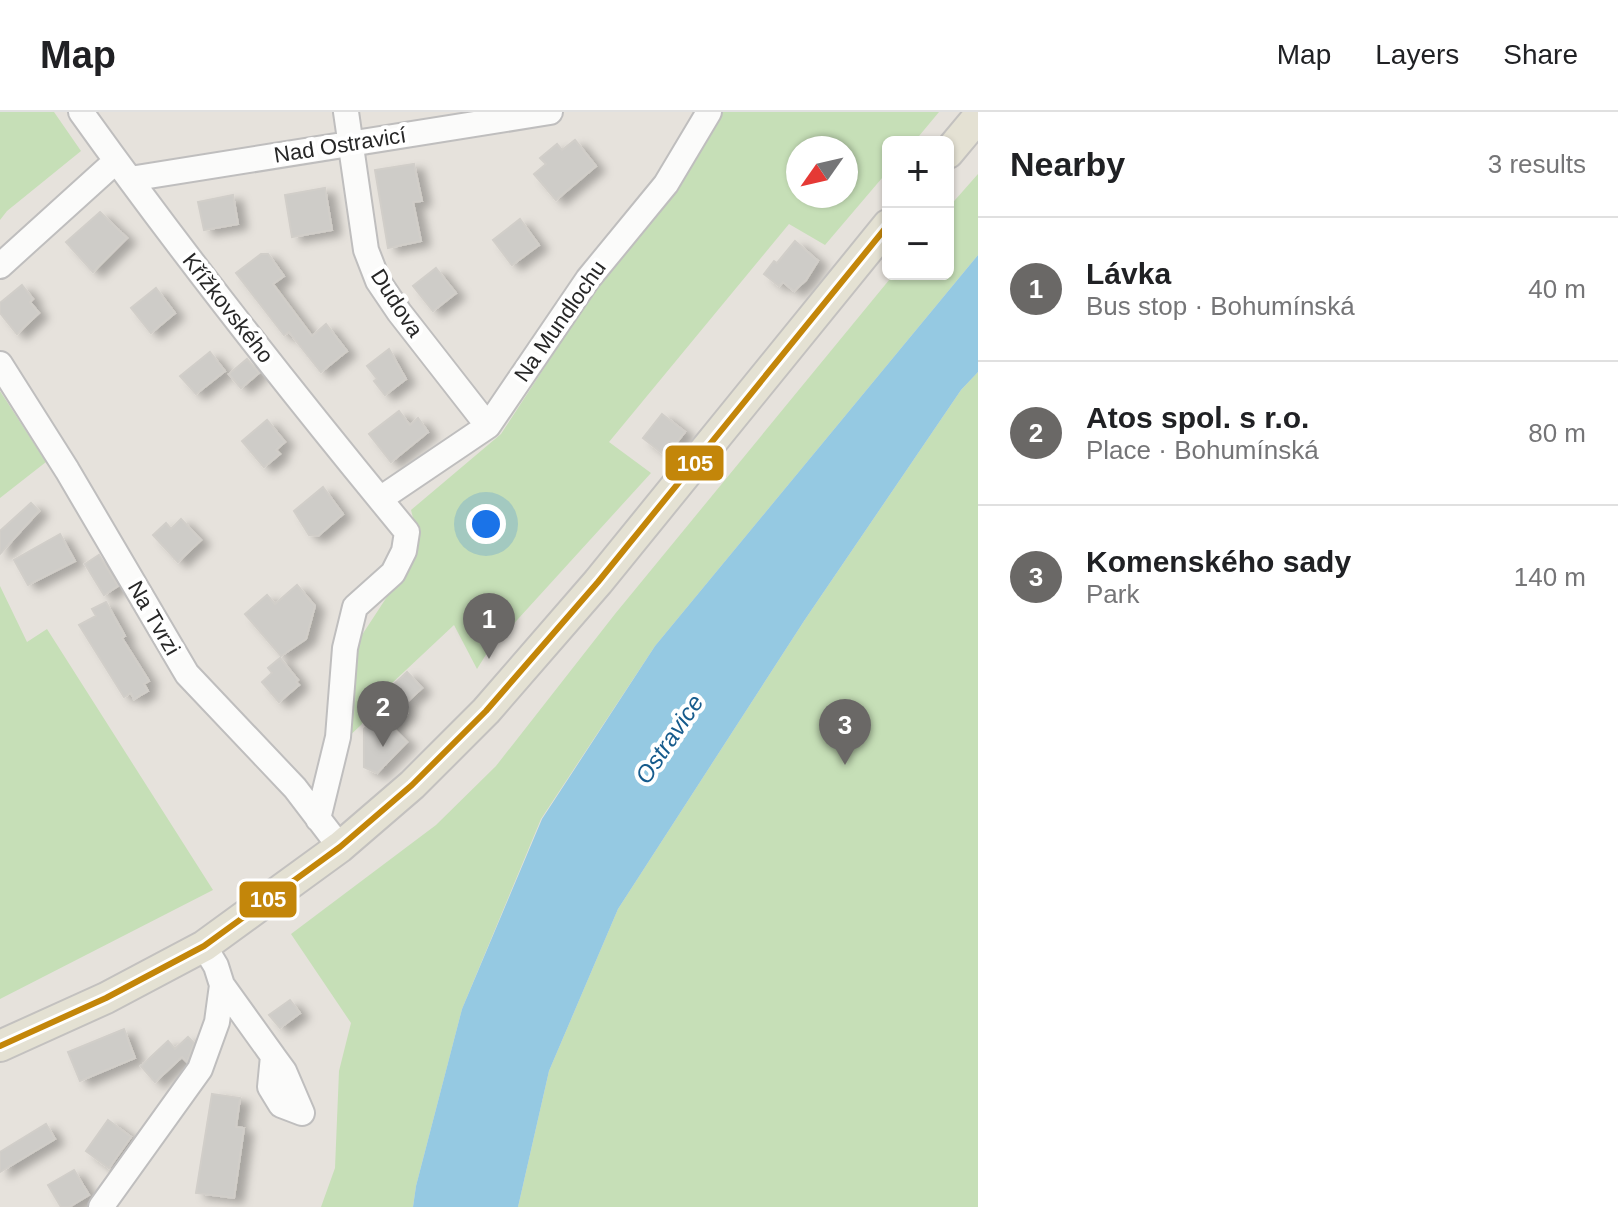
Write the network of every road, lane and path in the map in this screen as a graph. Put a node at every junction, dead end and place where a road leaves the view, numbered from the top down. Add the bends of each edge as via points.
1 (81, 112) edge
2 (346, 112) edge
3 (550, 112) edge
4 (709, 112) edge
5 (978, 117) edge
6 (350, 142) junction
7 (954, 146) edge
8 (123, 170) junction
9 (882, 232) edge
10 (0, 266) edge
11 (0, 364) edge
12 (488, 426) junction
13 (380, 499) junction
14 (318, 819) junction
15 (340, 847) junction
16 (204, 946) junction
17 (222, 985) junction
18 (0, 1046) edge
19 (273, 1056) dead end
20 (101, 1207) edge

1 - 8 street, Křížkovského
2 - 6 street, Dudova
3 - 6 street, Nad Ostravicí
4 - 12 street, Na Mundlochu via 666,184 588,279
5 - 7 main road
6 - 8 street, Nad Ostravicí
6 - 12 street, Dudova via 366,250 378,281
8 - 10 street
8 - 13 street, Křížkovského
9 - 15 main road via 486,711
11 - 14 street, Na Tvrzi via 187,674
12 - 13 street, Na Mundlochu
13 - 14 street, Křížkovského via 407,532 404,551 393,573 355,607 345,648 338,737
14 - 15 street, Na Tvrzi
15 - 16 main road
16 - 17 street
16 - 18 main road
17 - 19 street
17 - 20 street via 217,1022 200,1069

